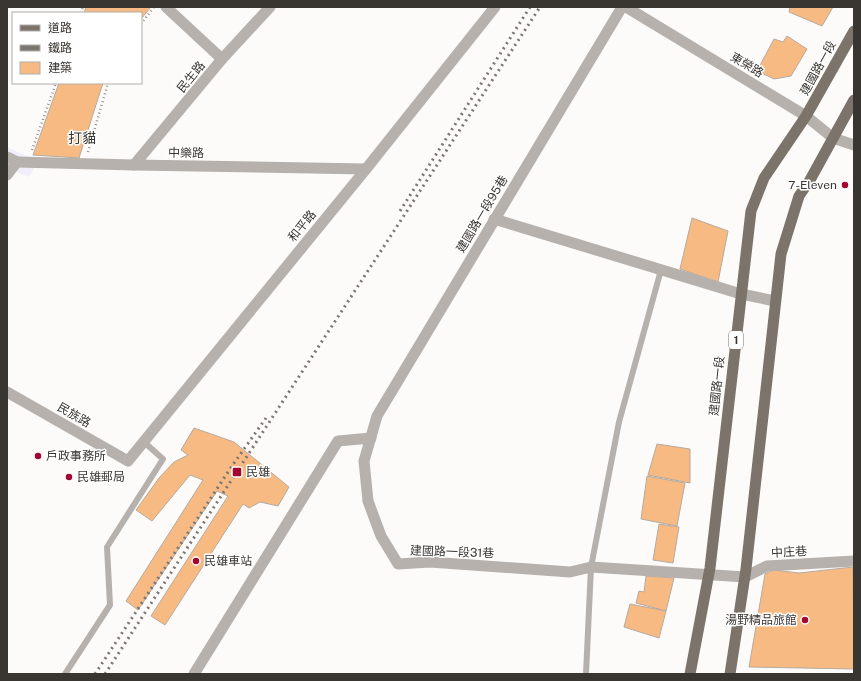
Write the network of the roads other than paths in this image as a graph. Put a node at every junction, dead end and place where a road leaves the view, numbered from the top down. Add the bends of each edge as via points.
1 (166, 7) edge
2 (270, 7) edge
3 (495, 7) edge
4 (622, 7) edge
5 (626, 7) edge
6 (854, 31) edge
7 (222, 59) junction
8 (854, 100) edge
9 (806, 116) junction
10 (832, 138) junction
11 (854, 144) edge
12 (17, 160) edge
13 (134, 166) junction
14 (366, 169) junction
15 (7, 175) edge
16 (494, 219) junction
17 (661, 270) junction
18 (741, 294) junction
19 (775, 301) junction
20 (7, 392) edge
21 (371, 438) junction
22 (144, 442) junction
23 (128, 461) joint
24 (854, 561) edge
25 (591, 568) junction
26 (708, 574) junction
27 (745, 577) junction
28 (65, 674) edge
29 (194, 674) edge
30 (586, 674) edge
31 (690, 674) edge
32 (730, 674) edge

1 - 7 street
2 - 7 street, 民生路
3 - 14 street, 和平路
4 - 16 street, 建國路一段95巷
5 - 9 street, 東榮路
6 - 9 main road, 建國路一段 / 1
7 - 13 street, 民生路
8 - 10 main road
9 - 10 street, 東榮路
9 - 18 main road, 建國路一段 / 1 via 764,178 751,211
10 - 11 street, 東榮路
10 - 19 main road via 799,196 781,254
12 - 13 street, 中樂路
12 - 15 street
13 - 14 street, 中樂路
14 - 22 street, 和平路
16 - 17 street
16 - 21 street, 建國路一段95巷 via 377,416
17 - 18 street
17 - 25 lane via 619,422
18 - 19 street
18 - 26 main road, 建國路一段 / 1
19 - 27 main road
20 - 23 street, 民族路
21 - 25 street, 建國路一段31巷 via 364,461 368,501 381,536 398,564 430,562 570,572
21 - 29 street via 338,441
22 - 23 street, 和平路
22 - 28 lane via 163,460 106,547 110,605
24 - 27 street, 中庄巷 via 766,566
25 - 26 street, 建國路一段31巷
25 - 30 lane
26 - 27 street, 建國路一段31巷
26 - 31 main road, 建國路一段 / 1
27 - 32 main road

